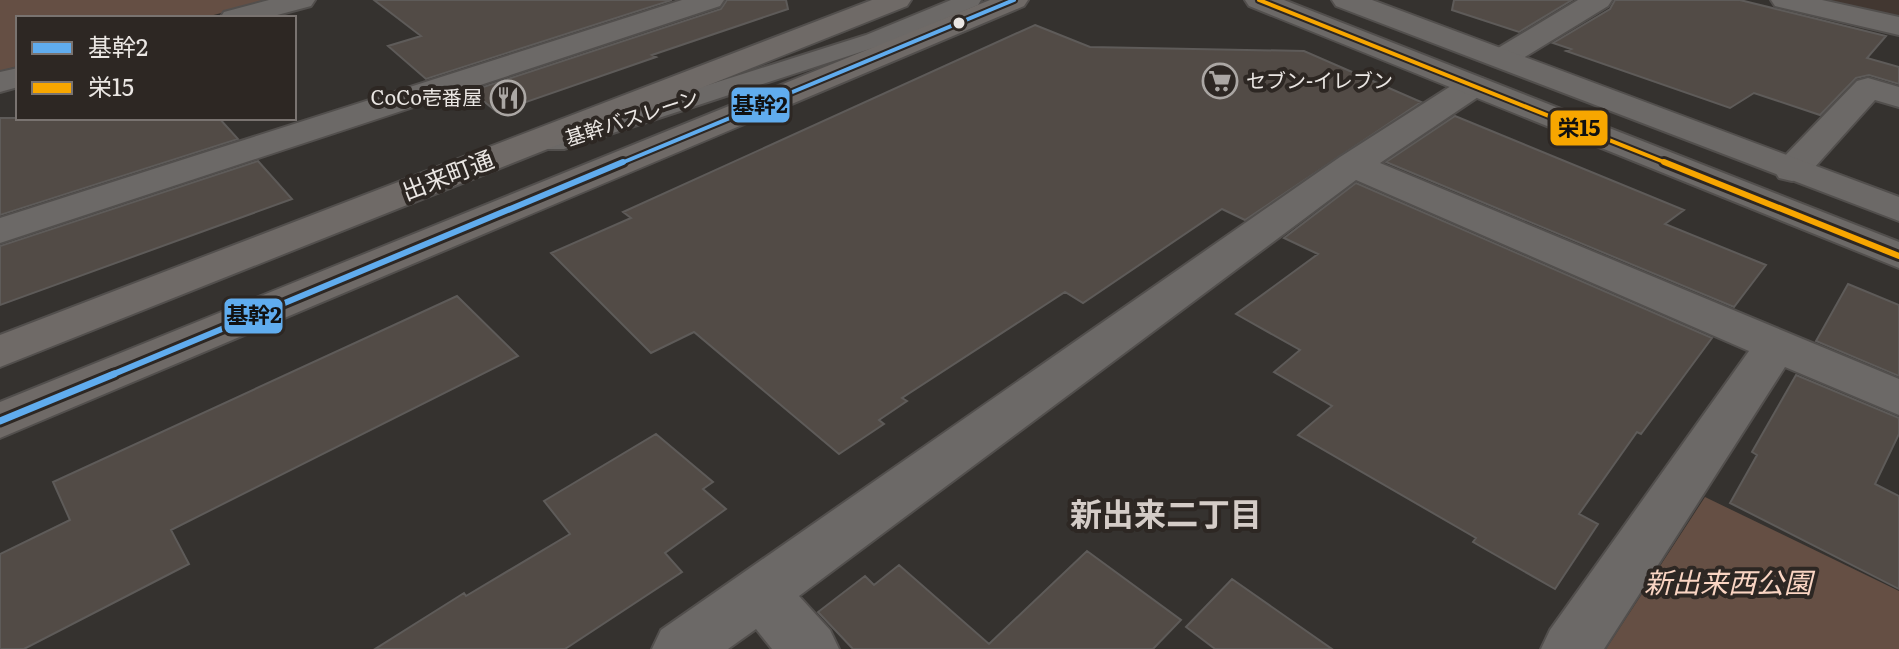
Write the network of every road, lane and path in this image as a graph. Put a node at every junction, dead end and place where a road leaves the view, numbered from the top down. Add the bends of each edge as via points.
1 (301, 0) edge
2 (710, 0) edge
3 (897, 0) edge
4 (970, 0) edge
5 (1014, 0) edge
6 (1259, 0) edge
7 (1346, 0) edge
8 (1598, 0) edge
9 (1785, 0) edge
10 (241, 16) edge
11 (1899, 26) edge
12 (1488, 72) junction
13 (1899, 97) edge
14 (1353, 165) junction
15 (1792, 170) junction
16 (428, 184) junction
17 (1899, 210) edge
18 (0, 231) edge
19 (1899, 256) edge
20 (1777, 345) junction
21 (0, 352) edge
22 (1899, 398) edge
23 (0, 421) edge
24 (760, 592) junction
25 (682, 649) edge
26 (809, 649) edge
27 (1571, 649) edge

1 - 10 street
2 - 18 street
3 - 16 main road, 出来町通
4 - 16 lane, 基幹バスレーン via 874,40
5 - 23 main road
6 - 12 street
7 - 12 street
8 - 12 street
9 - 11 street
12 - 14 street
12 - 15 street
12 - 19 street
13 - 15 street via 1868,88
14 - 20 street
14 - 24 street
15 - 17 street
16 - 21 main road, 出来町通
20 - 22 street
20 - 27 street
24 - 25 street
24 - 26 street

